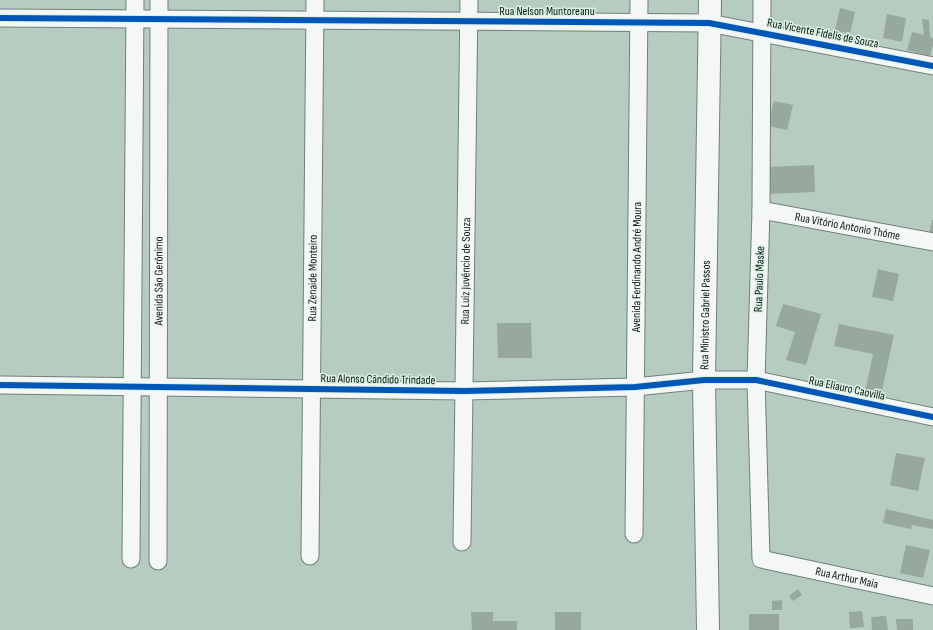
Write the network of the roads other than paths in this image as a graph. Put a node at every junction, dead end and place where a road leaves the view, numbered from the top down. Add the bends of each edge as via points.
1 (134, 0) edge
2 (159, 0) edge
3 (316, 0) edge
4 (469, 0) edge
5 (639, 0) edge
6 (710, 0) edge
7 (762, 0) edge
8 (0, 18) edge
9 (134, 19) junction
10 (159, 19) junction
11 (315, 20) junction
12 (469, 21) junction
13 (638, 23) junction
14 (709, 23) junction
15 (762, 33) junction
16 (933, 66) edge
17 (761, 210) junction
18 (933, 242) edge
19 (704, 380) junction
20 (756, 380) junction
21 (0, 385) edge
22 (132, 387) junction
23 (158, 387) junction
24 (635, 387) junction
25 (311, 389) junction
26 (464, 391) junction
27 (933, 417) edge
28 (634, 534) dead end
29 (462, 542) dead end
30 (310, 556) dead end
31 (131, 559) dead end
32 (761, 559) joint
33 (158, 561) dead end
34 (933, 596) edge
35 (708, 630) edge

1 - 9 street, Avenida São Gerônimo
2 - 10 street, Avenida São Gerônimo
3 - 11 street, Rua Zenaide Monteiro
4 - 12 street, Rua Luiz Juvêncio de Souza
5 - 13 street, Avenida Ferdinando André Moura
6 - 14 street, Rua Ministro Gabriel Passos
7 - 15 street, Rua Paulo Maske
8 - 9 street, Rua Nelson Muntoreanu
9 - 10 street, Rua Nelson Muntoreanu
9 - 22 street, Avenida São Gerônimo
10 - 11 street, Rua Nelson Muntoreanu
10 - 23 street, Avenida São Gerônimo
11 - 12 street, Rua Nelson Muntoreanu
11 - 25 street, Rua Zenaide Monteiro
12 - 13 street, Rua Nelson Muntoreanu
12 - 26 street, Rua Luiz Juvêncio de Souza
13 - 14 street, Rua Nelson Muntoreanu
13 - 24 street, Avenida Ferdinando André Moura
14 - 15 street, Rua Vicente Fidelis de Souza
14 - 19 street, Rua Ministro Gabriel Passos
15 - 16 street, Rua Vicente Fidelis de Souza
15 - 17 street, Rua Paulo Maske
17 - 18 street, Rua Vitório Antonio Thóme
17 - 20 street, Rua Paulo Maske
19 - 20 street, Rua Alonso Cândido Trindade
19 - 24 street, Rua Alonso Cândido Trindade
19 - 35 street, Rua Ministro Gabriel Passos
20 - 27 street, Rua Eliauro Caovilla
20 - 32 street, Rua Paulo Maske
21 - 22 street, Rua Alonso Cândido Trindade
22 - 23 street, Rua Alonso Cândido Trindade
22 - 31 street, Avenida São Gerônimo
23 - 25 street, Rua Alonso Cândido Trindade
23 - 33 street, Avenida São Gerônimo
24 - 26 street, Rua Alonso Cândido Trindade
24 - 28 street, Avenida Ferdinando André Moura
25 - 26 street, Rua Alonso Cândido Trindade
25 - 30 street, Rua Zenaide Monteiro
26 - 29 street, Rua Luiz Juvêncio de Souza
32 - 34 street, Rua Arthur Maia

